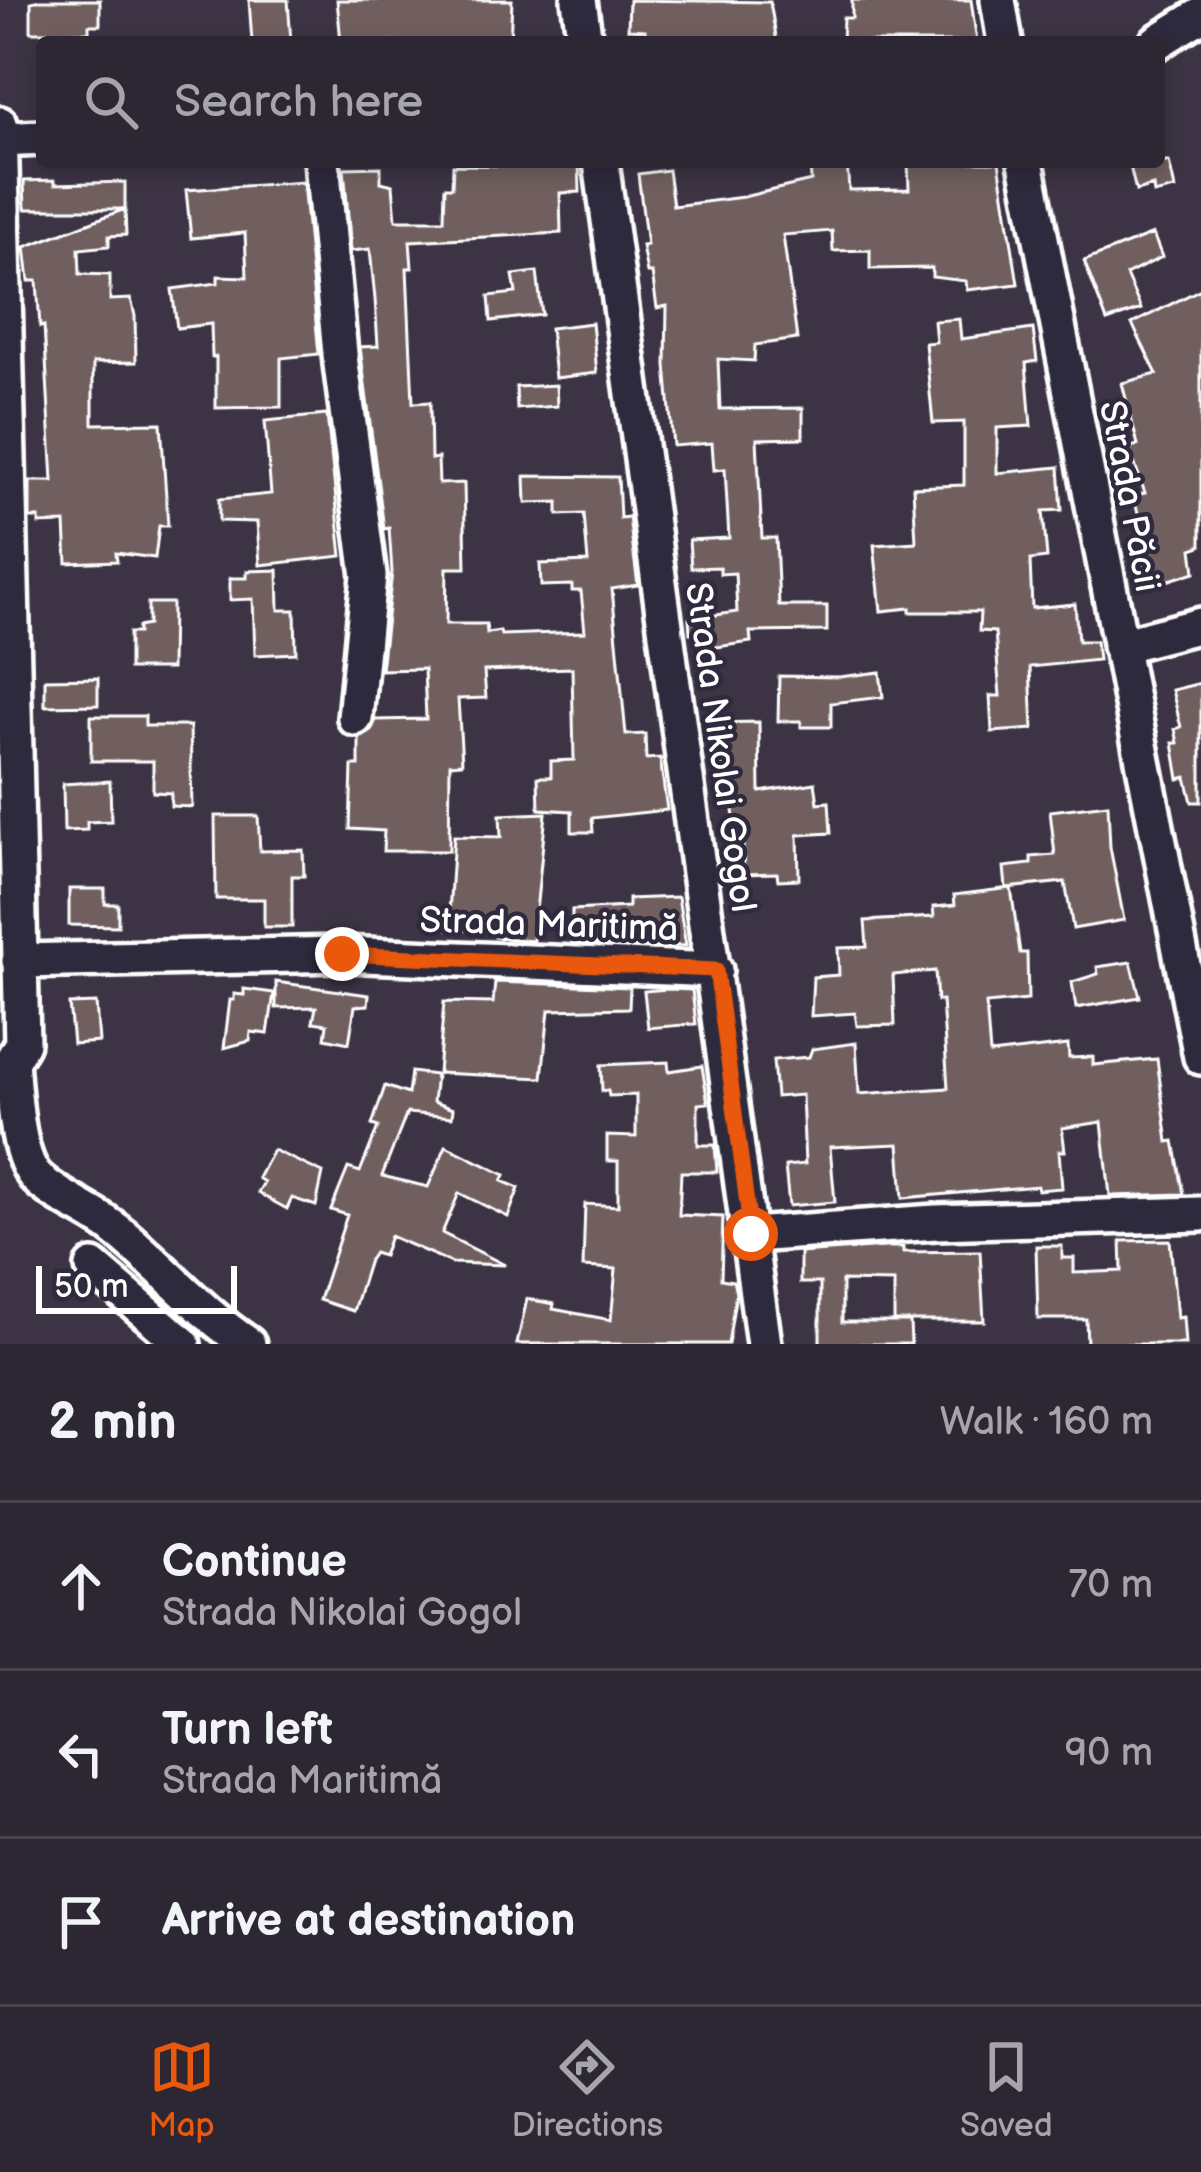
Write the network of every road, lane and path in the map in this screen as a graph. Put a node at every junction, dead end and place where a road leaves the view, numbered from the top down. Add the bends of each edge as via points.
1 (579, 0) edge
2 (998, 0) edge
3 (1201, 15) edge
4 (584, 36) edge
5 (1004, 36) edge
6 (1165, 37) edge
7 (0, 124) edge
8 (36, 138) edge
9 (0, 140) edge
10 (323, 168) edge
11 (602, 168) edge
12 (1027, 168) edge
13 (1201, 625) edge
14 (1120, 646) junction
15 (355, 718) dead end
16 (20, 961) junction
17 (716, 970) junction
18 (1201, 1057) edge
19 (6, 1064) edge
20 (1201, 1214) edge
21 (751, 1234) junction
22 (93, 1267) dead end
23 (183, 1344) edge
24 (248, 1344) edge
25 (764, 1344) edge

1 - 4 street
2 - 5 street
3 - 6 street
7 - 9 street
8 - 9 street
9 - 16 street
10 - 15 street via 369,576
11 - 17 street, Strada Nikolai Gogol
12 - 14 street, Strada Păcii
13 - 14 street
14 - 18 street, Strada Păcii
16 - 17 street, Strada Maritimă via 342,954
16 - 19 street via 22,1043
17 - 21 street, Strada Nikolai Gogol
19 - 24 street via 34,1176 99,1216
20 - 21 street
21 - 25 street, Strada Nikolai Gogol
22 - 23 street

